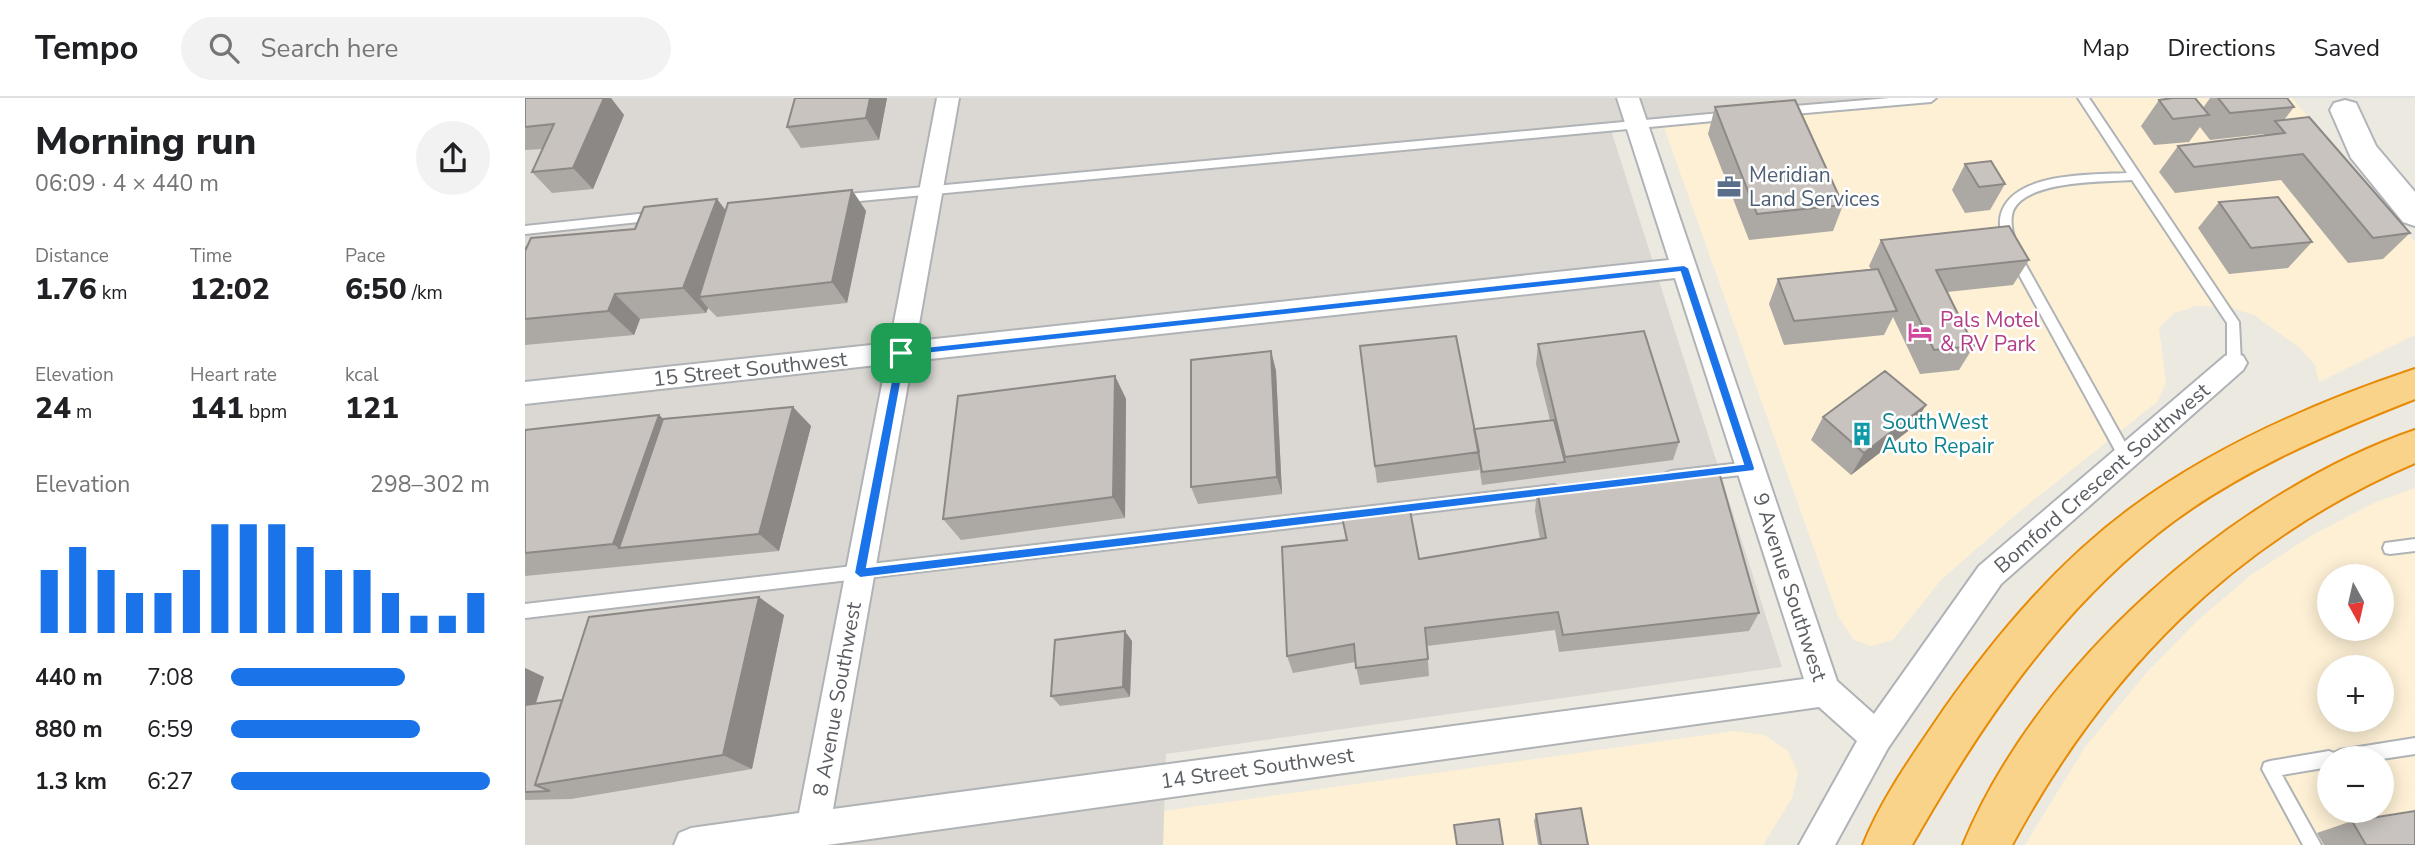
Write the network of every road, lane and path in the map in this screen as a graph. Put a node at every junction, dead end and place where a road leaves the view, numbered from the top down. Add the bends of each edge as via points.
1 (948, 98) edge
2 (1628, 98) edge
3 (1931, 98) edge
4 (2083, 98) edge
5 (2339, 104) edge
6 (1770, 113) edge
7 (1743, 115) edge
8 (1636, 125) junction
9 (2415, 175) edge
10 (2136, 176) junction
11 (931, 189) junction
12 (823, 200) edge
13 (2415, 214) edge
14 (674, 215) edge
15 (525, 230) edge
16 (1684, 268) junction
17 (901, 353) junction
18 (2234, 363) joint
19 (2415, 384) edge
20 (525, 393) edge
21 (2415, 446) edge
22 (2127, 459) junction
23 (1750, 468) junction
24 (1654, 479) edge
25 (1572, 489) edge
26 (2415, 545) edge
27 (2390, 548) dead end
28 (860, 573) junction
29 (525, 611) edge
30 (1824, 691) junction
31 (1877, 737) junction
32 (2415, 746) edge
33 (2394, 749) edge
34 (2317, 762) edge
35 (811, 837) edge
36 (691, 845) edge
37 (1816, 845) edge
38 (1886, 845) edge
39 (1986, 845) edge
40 (2312, 845) edge

1 - 11 street, 8 Avenue Southwest
2 - 8 street, 9 Avenue Southwest
3 - 6 lane
4 - 10 lane
5 - 9 street
5 - 13 street via 2362,150
7 - 8 lane
8 - 11 lane
8 - 16 street, 9 Avenue Southwest
10 - 18 lane via 2233,322
10 - 22 lane via 2034,186 2018,195 2007,209 2005,226 2011,249
11 - 12 lane
11 - 17 street, 8 Avenue Southwest
14 - 15 lane
16 - 17 street, 15 Street Southwest
16 - 23 street, 9 Avenue Southwest
17 - 20 street, 15 Street Southwest
17 - 28 street, 8 Avenue Southwest
18 - 22 street, Bomford Crescent Southwest
19 - 38 highway via 2250,457 2193,488 2112,548 2049,609 1987,684
21 - 39 highway via 2373,462 2304,499 2236,542 2161,608 2077,699 2017,788
22 - 31 street, Bomford Crescent Southwest via 1990,575
23 - 24 lane
23 - 30 street, 9 Avenue Southwest
25 - 28 lane
26 - 27 lane
28 - 29 lane
28 - 35 street, 8 Avenue Southwest
30 - 31 street, 9 Avenue Southwest
30 - 35 street, 14 Street Southwest
31 - 37 street, Bomford Crescent Southwest
32 - 33 lane
34 - 40 lane via 2270,768
35 - 36 street, 14 Street Southwest

